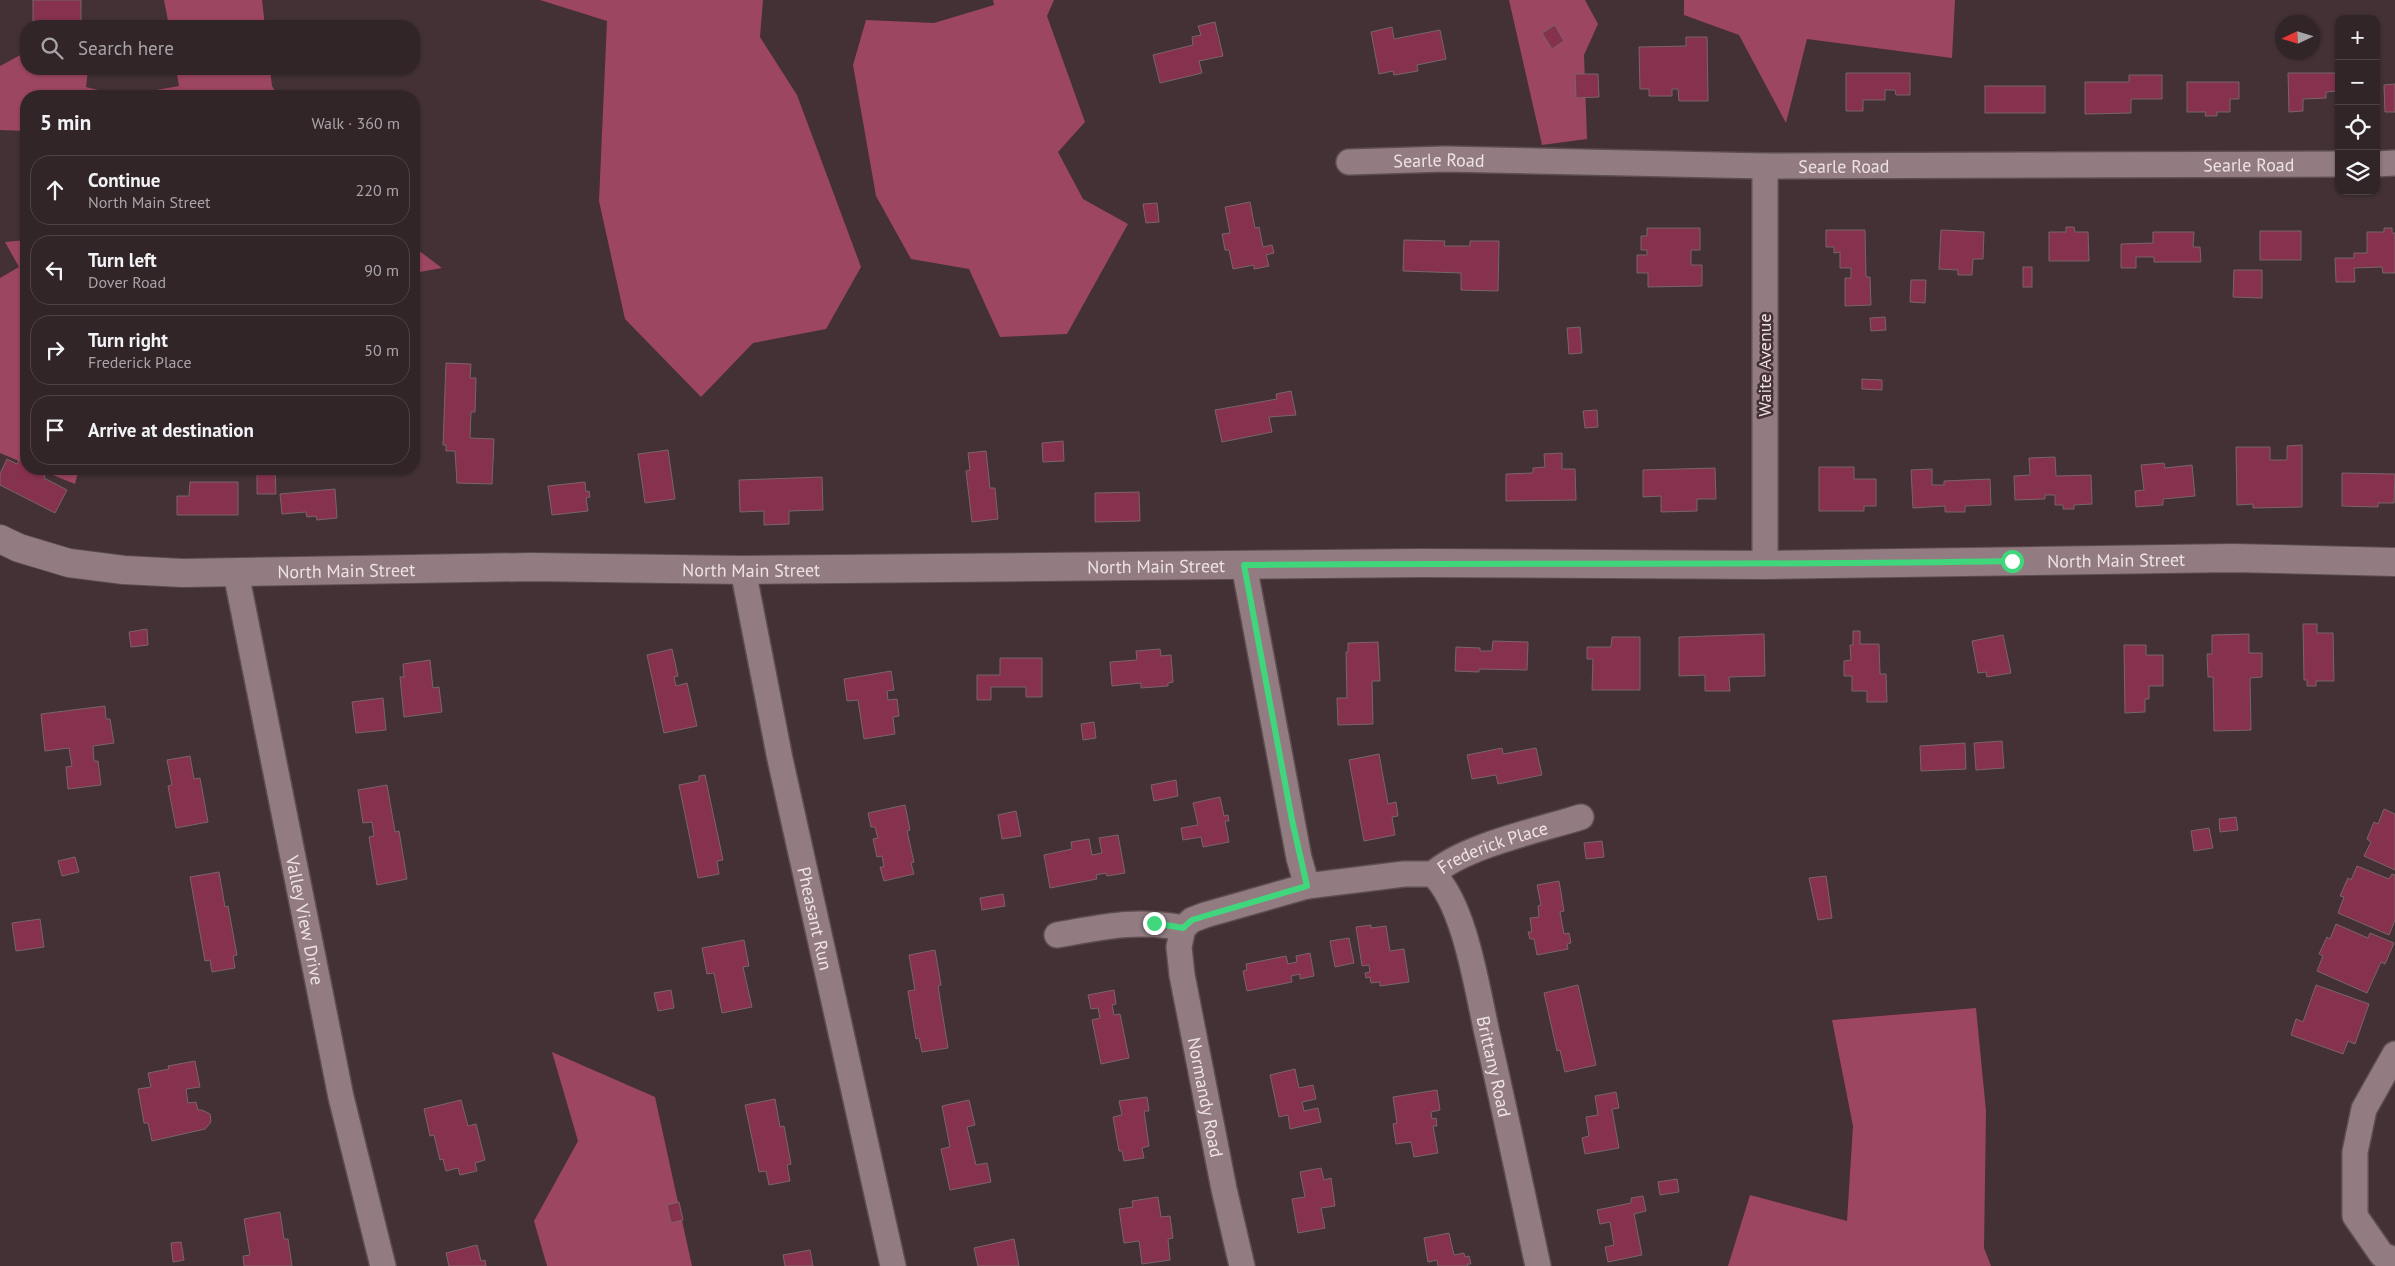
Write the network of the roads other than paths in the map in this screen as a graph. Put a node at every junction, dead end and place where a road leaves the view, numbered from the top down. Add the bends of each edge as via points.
1 (1349, 162) dead end
2 (2335, 164) edge
3 (2380, 164) edge
4 (2395, 164) edge
5 (1765, 166) junction
6 (5, 542) edge
7 (2395, 562) edge
8 (1244, 565) junction
9 (1765, 565) junction
10 (743, 570) junction
11 (236, 573) junction
12 (1581, 817) dead end
13 (1433, 874) junction
14 (1307, 886) junction
15 (1183, 928) junction
16 (1057, 935) dead end
17 (2395, 1054) edge
18 (2395, 1260) edge
19 (383, 1266) edge
20 (893, 1266) edge
21 (1242, 1266) edge
22 (1538, 1266) edge

1 - 5 street, Searle Road via 1445,159
2 - 5 street, Searle Road
3 - 4 street
5 - 9 street, Waite Avenue
6 - 11 street, North Main Street via 44,556 95,567
7 - 9 street, North Main Street via 2233,558
8 - 9 street, North Main Street
8 - 10 street, North Main Street
8 - 14 street
10 - 11 street, North Main Street via 531,567
10 - 20 street, Pheasant Run via 780,759
11 - 19 street, Valley View Drive via 341,1098
12 - 13 street, Frederick Place via 1465,853 1443,864
13 - 14 street, Frederick Place via 1404,874
13 - 22 street, Brittany Road via 1451,902 1465,941
14 - 15 street, Frederick Place via 1192,920
15 - 16 street via 1154,923 1124,923
15 - 21 street, Normandy Road via 1179,946 1182,975
17 - 18 street via 2364,1109 2355,1152 2355,1216 2382,1254

